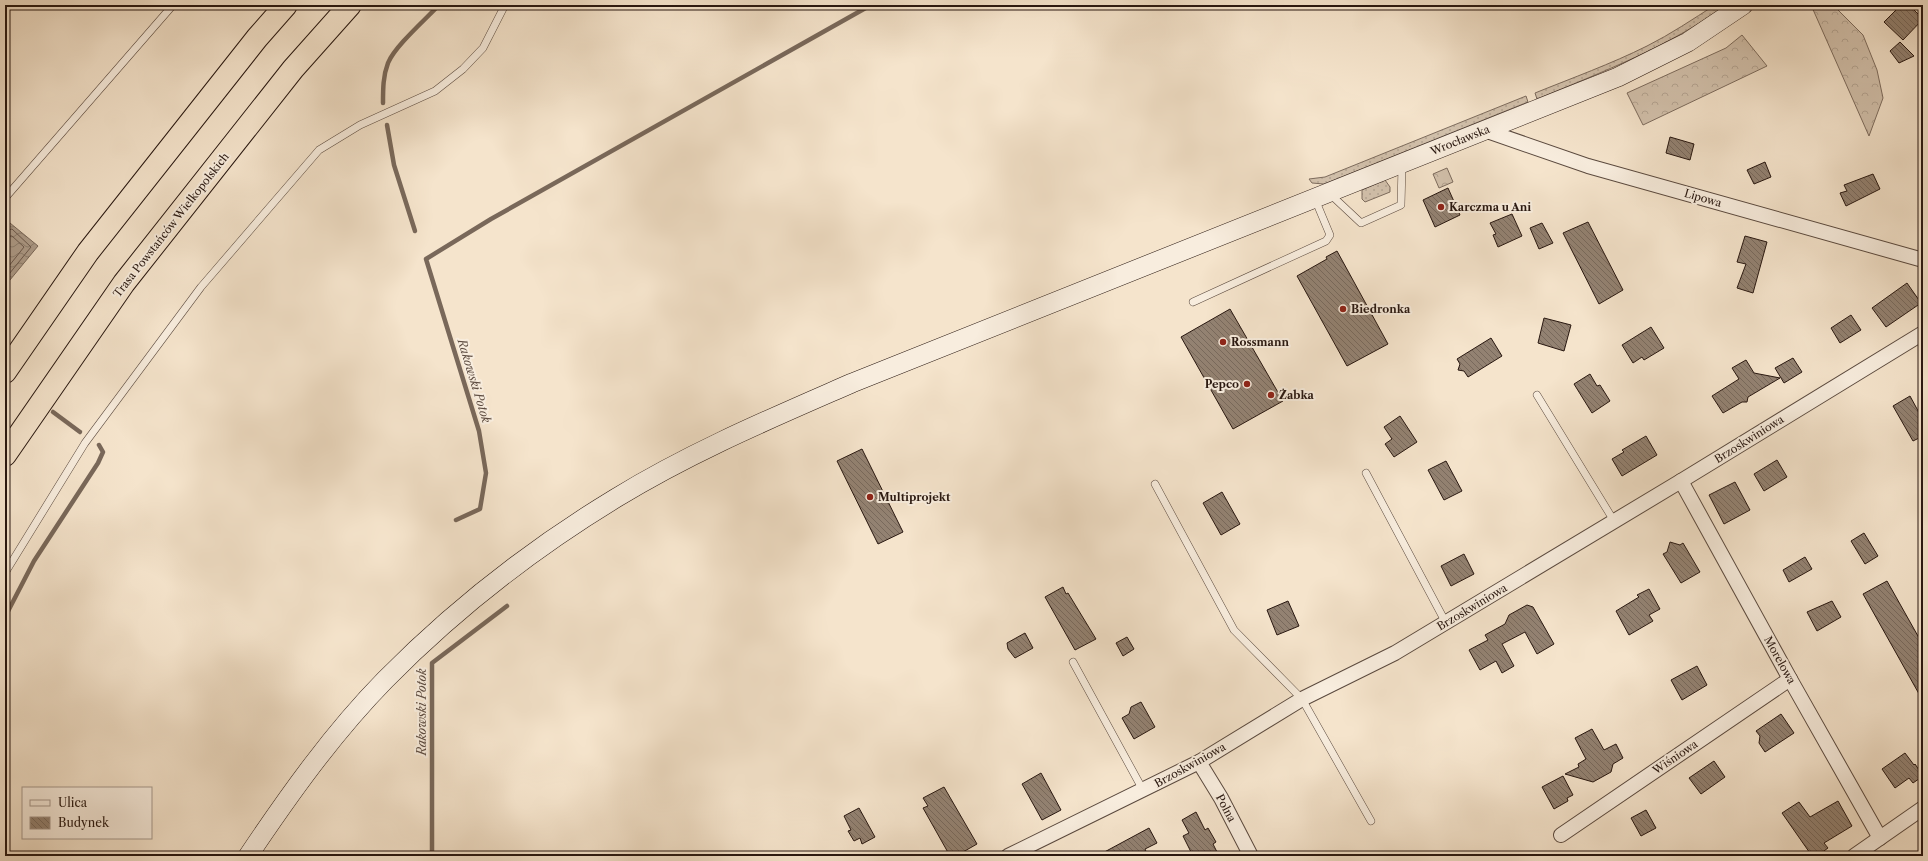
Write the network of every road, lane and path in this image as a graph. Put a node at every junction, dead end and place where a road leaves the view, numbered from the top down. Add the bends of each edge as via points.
1 (172, 5) edge
2 (286, 5) edge
3 (350, 5) edge
4 (505, 5) edge
5 (1743, 5) edge
6 (1484, 130) junction
7 (1402, 164) junction
8 (1322, 196) junction
9 (5, 198) edge
10 (1923, 260) edge
11 (1193, 302) dead end
12 (1923, 332) edge
13 (5, 372) edge
14 (1537, 395) dead end
15 (5, 455) edge
16 (1366, 473) dead end
17 (1681, 481) junction
18 (1154, 484) dead end
19 (1614, 521) junction
20 (5, 573) edge
21 (1446, 623) junction
22 (1073, 662) dead end
23 (1790, 679) junction
24 (1302, 699) junction
25 (1199, 762) junction
26 (1143, 790) junction
27 (1923, 808) edge
28 (1371, 821) dead end
29 (1560, 835) dead end
30 (1880, 838) junction
31 (248, 856) edge
32 (1008, 856) edge
33 (1251, 856) edge
34 (1854, 856) edge

1 - 9 lane
2 - 13 highway via 88,252
3 - 15 highway, Trasa Powstańców Wielkopolskich via 293,69 124,282
4 - 20 lane via 482,48 463,69 435,92 360,125 319,150 201,287 85,443
5 - 6 main road, Wrocławska via 1688,42 1652,61
6 - 7 main road, Wrocławska
6 - 10 street, Lipowa via 1588,166
7 - 8 main road, Wrocławska
7 - 8 lane via 1401,205 1361,224
8 - 11 lane via 1330,235 1326,241
8 - 31 main road, Wrocławska via 789,410 686,458 592,512 483,591 385,680 335,737 282,805
12 - 17 street, Brzoskwiniowa
14 - 19 lane
16 - 21 lane
17 - 19 street, Brzoskwiniowa
17 - 23 street, Morelowa
18 - 24 lane via 1234,630
19 - 21 street, Brzoskwiniowa
21 - 24 street, Brzoskwiniowa
22 - 26 lane
23 - 29 street, Wiśniowa
23 - 30 street, Morelowa
24 - 25 street, Brzoskwiniowa
24 - 28 lane
25 - 26 street, Brzoskwiniowa
25 - 33 street, Polna
26 - 32 street, Brzoskwiniowa
27 - 30 street
30 - 34 street

